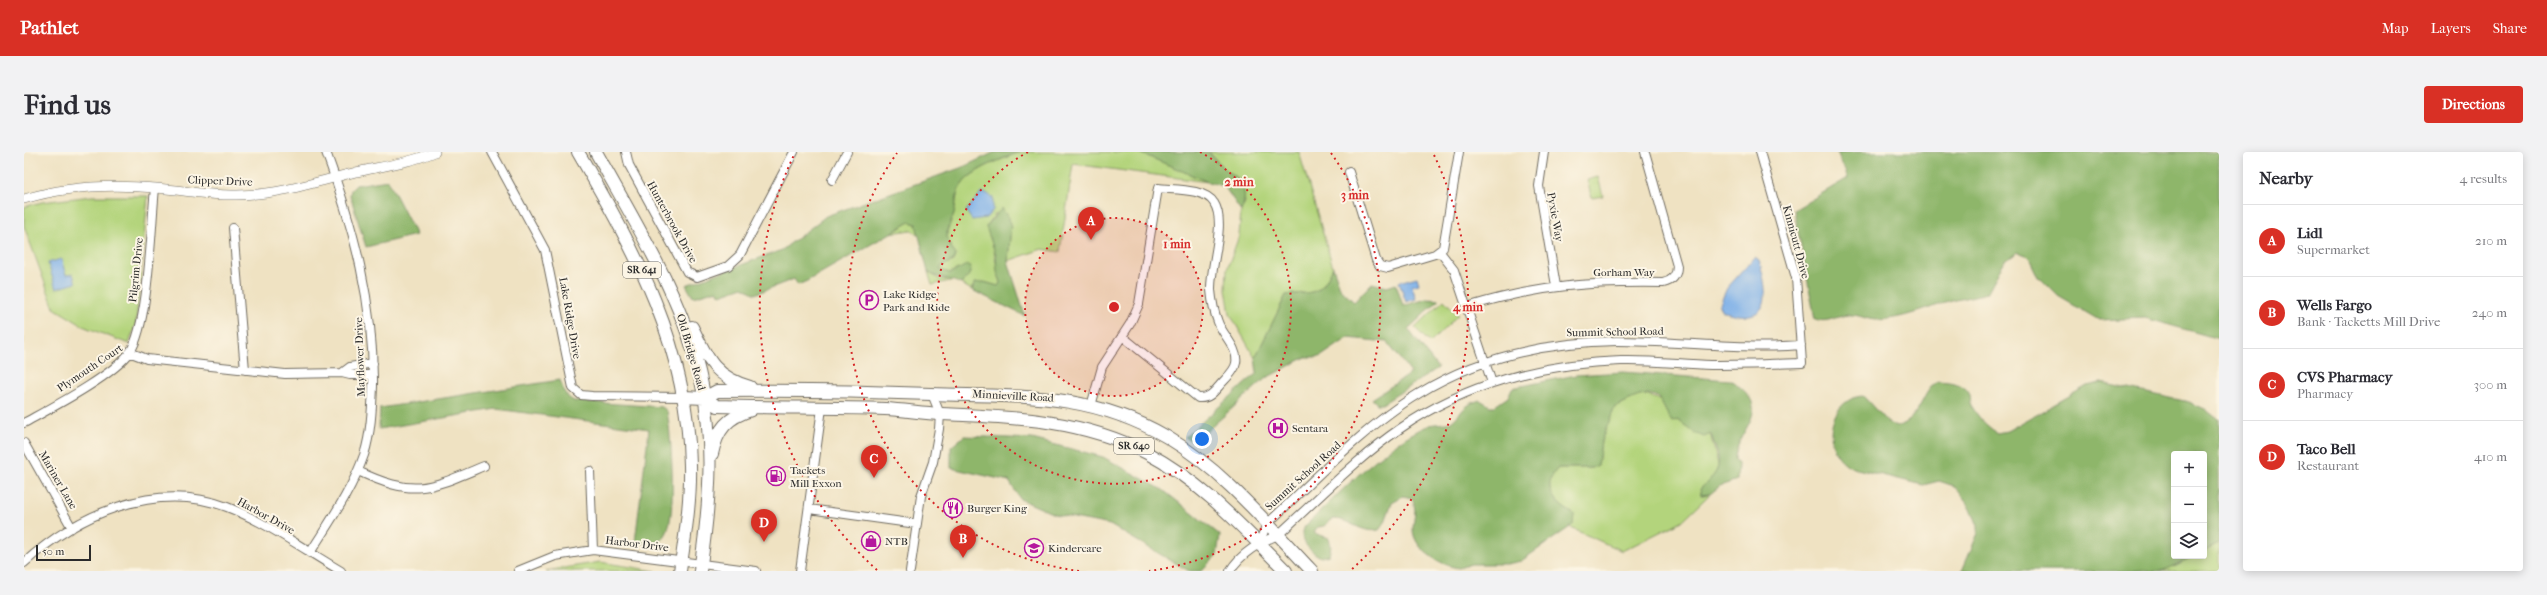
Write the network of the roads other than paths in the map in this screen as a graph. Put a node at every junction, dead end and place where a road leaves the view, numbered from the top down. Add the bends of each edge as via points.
1 (326, 152) edge
2 (434, 152) edge
3 (492, 152) edge
4 (578, 152) edge
5 (596, 152) edge
6 (626, 152) edge
7 (794, 152) edge
8 (847, 152) edge
9 (1459, 152) edge
10 (1544, 152) edge
11 (1645, 152) edge
12 (1760, 152) edge
13 (1349, 172) dead end
14 (336, 178) junction
15 (832, 180) dead end
16 (155, 188) junction
17 (24, 200) edge
18 (233, 228) dead end
19 (1440, 252) junction
20 (1556, 286) junction
21 (675, 300) junction
22 (1467, 307) junction
23 (1122, 336) junction
24 (1801, 345) junction
25 (129, 352) junction
26 (1486, 362) junction
27 (373, 363) junction
28 (246, 370) junction
29 (342, 373) junction
30 (373, 375) junction
31 (1492, 384) junction
32 (762, 391) junction
33 (932, 394) junction
34 (684, 397) junction
35 (704, 398) junction
36 (1091, 406) junction
37 (760, 407) junction
38 (822, 408) junction
39 (940, 414) junction
40 (24, 423) edge
41 (24, 443) edge
42 (710, 463) junction
43 (484, 466) dead end
44 (358, 471) junction
45 (590, 471) dead end
46 (809, 509) junction
47 (917, 524) junction
48 (1267, 524) junction
49 (72, 528) junction
50 (1278, 535) junction
51 (1258, 543) junction
52 (593, 550) junction
53 (310, 553) junction
54 (24, 563) edge
55 (681, 566) edge
56 (700, 567) edge
57 (341, 571) edge
58 (518, 571) edge
59 (756, 571) edge
60 (800, 571) edge
61 (910, 571) edge
62 (1230, 571) edge
63 (1286, 571) edge
64 (1312, 571) edge

1 - 14 street, Mayflower Drive
2 - 14 street, Clipper Drive via 407,162
3 - 34 street, Lake Ridge Drive via 545,250 572,388 581,395 592,396
4 - 34 main road, Old Bridge Road / SR 641 via 650,286 671,342
5 - 21 main road, Old Bridge Road / SR 641
6 - 7 street, Hunterbrook Drive via 629,166 687,272 697,277 728,266 740,255
8 - 15 street
9 - 19 street via 1446,242
10 - 20 street, Pyxie Way via 1539,186
11 - 20 street, Gorham Way via 1677,266 1675,276 1663,283 1609,282
12 - 24 street, Kinnicutt Drive via 1796,278
13 - 19 street via 1379,264 1390,268
14 - 16 street, Clipper Drive via 302,187 238,196
14 - 27 street, Mayflower Drive via 361,268 368,307
16 - 17 street, Clipper Drive via 84,188
16 - 25 street, Pilgrim Drive via 143,307 136,341
18 - 28 street
19 - 22 street via 1454,270
20 - 22 street, Gorham Way via 1514,293
21 - 32 main road via 716,370 731,381
21 - 35 main road, Old Bridge Road / SR 641 via 691,343
22 - 26 street
23 - 23 street via 1198,398 1212,394 1234,369 1237,362 1236,354 1219,325 1212,302 1211,281 1219,220 1217,208 1206,195 1158,188 1139,304
23 - 36 street via 1102,367
24 - 26 street, Summit School Road via 1756,348 1658,342 1575,343 1535,349
24 - 31 street, Kinnicutt Drive via 1802,363 1710,365 1619,361 1549,369
25 - 28 street, Plymouth Court via 147,359
25 - 40 street, Plymouth Court via 113,368
26 - 31 street
26 - 48 street, Summit School Road via 1438,382 1394,411 1374,426
27 - 29 street, Plymouth Court via 350,367
27 - 30 street, Mayflower Drive
28 - 29 street, Plymouth Court via 285,374
29 - 30 street, Plymouth Court
30 - 44 street, Mayflower Drive via 369,436
31 - 50 street via 1451,399 1400,428
32 - 33 main road, Minnieville Road / SR 640 via 867,390
32 - 35 main road, Minnieville Road / SR 640 via 717,391
33 - 36 main road, Minnieville Road / SR 640 via 1040,396
33 - 39 street
34 - 35 main road, Minnieville Road / SR 640
34 - 55 main road, Old Bridge Road / SR 641 via 690,466 688,518
35 - 37 main road, Minnieville Road / SR 640 via 717,406
35 - 42 main road, Old Bridge Road / SR 641
36 - 48 main road, Minnieville Road / SR 640 via 1138,422 1190,452 1224,479
37 - 38 main road, Minnieville Road / SR 640
37 - 42 main road via 738,414 725,422 716,438
38 - 39 main road, Minnieville Road / SR 640
38 - 46 street
39 - 47 street via 937,446 921,496
39 - 51 main road, Minnieville Road / SR 640 via 1039,419 1084,429 1127,443 1164,463 1203,490
41 - 49 street, Mariner Lane
42 - 56 main road, Old Bridge Road / SR 641 via 708,506
43 - 44 street via 435,487 424,488 392,484
44 - 53 street, Mayflower Drive
45 - 52 street
46 - 47 street
46 - 60 street
47 - 61 street
48 - 50 main road, Minnieville Road / SR 640
48 - 51 street, Summit School Road
49 - 53 street, Harbor Drive via 95,516 132,503 162,497 190,498 212,502 243,514
49 - 54 street, Harbor Drive
50 - 51 street
50 - 64 main road, Minnieville Road / SR 640
51 - 62 street
51 - 63 main road, Minnieville Road / SR 640
52 - 55 street, Harbor Drive
52 - 58 street, Harbor Drive via 555,556
53 - 57 street, Harbor Drive
55 - 56 street, Harbor Drive
56 - 59 street, Harbor Drive

